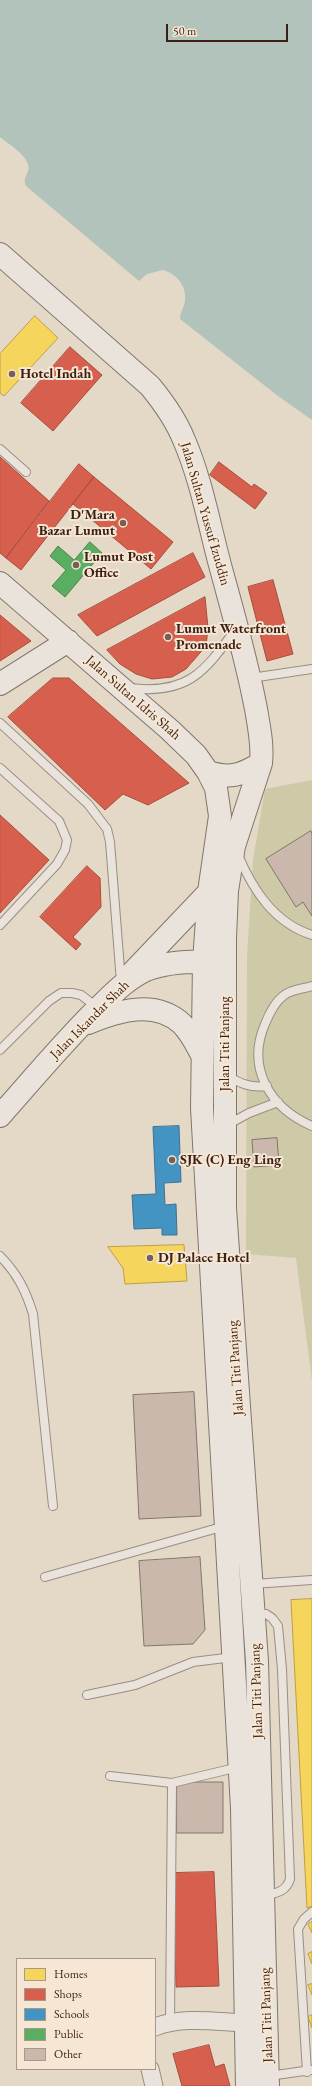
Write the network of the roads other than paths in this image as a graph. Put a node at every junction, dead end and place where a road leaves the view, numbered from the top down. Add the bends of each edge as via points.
1 (0, 254) edge
2 (0, 448) edge
3 (26, 472) dead end
4 (0, 583) edge
5 (237, 628) junction
6 (68, 641) junction
7 (244, 657) joint
8 (312, 669) edge
9 (250, 678) junction
10 (0, 684) edge
11 (120, 687) junction
12 (0, 723) edge
13 (261, 763) junction
14 (0, 768) edge
15 (208, 772) junction
16 (225, 843) junction
17 (209, 892) junction
18 (0, 925) edge
19 (312, 935) edge
20 (214, 962) junction
21 (312, 986) edge
22 (109, 997) junction
23 (80, 1027) junction
24 (0, 1050) edge
25 (202, 1055) junction
26 (225, 1073) junction
27 (266, 1086) junction
28 (278, 1102) junction
29 (0, 1116) edge
30 (225, 1126) junction
31 (312, 1126) edge
32 (0, 1256) edge
33 (53, 1506) dead end
34 (236, 1526) junction
35 (45, 1578) dead end
36 (312, 1580) edge
37 (250, 1584) junction
38 (234, 1657) junction
39 (87, 1695) dead end
40 (240, 1767) junction
41 (110, 1776) dead end
42 (172, 1783) junction
43 (312, 1912) edge
44 (255, 1988) junction
45 (246, 2023) junction
46 (162, 2025) edge
47 (150, 2070) edge
48 (309, 2071) edge
49 (268, 2081) edge
50 (154, 2086) edge
51 (247, 2086) edge

1 - 5 street, Jalan Sultan Yussuf Izuddin via 137,374 169,411 185,441 196,473
2 - 3 lane
4 - 6 street, Jalan Sultan Idris Shah
5 - 7 street, Jalan Sultan Yussuf Izuddin
5 - 11 lane via 212,662 191,679 156,690
6 - 10 street
6 - 11 street, Jalan Sultan Idris Shah
7 - 9 street, Jalan Titi Panjang
8 - 9 lane
9 - 13 street, Jalan Titi Panjang via 262,746
11 - 15 street, Jalan Sultan Idris Shah via 188,747
12 - 22 lane via 88,804 107,828 110,842
13 - 15 street via 236,776 220,776
13 - 16 street, Jalan Titi Panjang
14 - 18 lane via 59,820 67,840 57,864
15 - 16 street, Jalan Sultan Idris Shah via 216,788
16 - 17 street, Jalan Titi Panjang
16 - 19 lane via 275,914 287,924
16 - 20 street, Jalan Titi Panjang via 227,891
17 - 20 street, Jalan Titi Panjang
17 - 22 street
20 - 22 street, Jalan Iskandar Shah via 170,964 147,970
20 - 25 street, Jalan Titi Panjang
20 - 26 street, Jalan Titi Panjang
21 - 27 lane via 282,996 268,1016 260,1034 257,1063
22 - 23 street, Jalan Iskandar Shah
22 - 24 lane via 61,993 49,1000
23 - 25 street via 118,1011 157,1011 181,1023 190,1033
23 - 29 street, Jalan Iskandar Shah
25 - 34 street, Jalan Titi Panjang via 206,1199
26 - 27 lane via 246,1085
26 - 30 street, Jalan Titi Panjang
27 - 28 lane
28 - 30 lane
28 - 31 lane
30 - 34 street, Jalan Titi Panjang via 225,1208
32 - 33 lane via 26,1290 33,1314
34 - 35 lane
34 - 37 street, Jalan Titi Panjang
34 - 38 street, Jalan Titi Panjang
36 - 37 lane
37 - 44 street, Jalan Titi Panjang via 257,1669 263,1896
38 - 39 lane via 193,1662 135,1685
38 - 40 street, Jalan Titi Panjang
40 - 42 lane
40 - 44 street, Jalan Titi Panjang
41 - 42 lane
42 - 46 lane
43 - 48 lane via 298,1929
44 - 45 street, Jalan Titi Panjang
44 - 49 street, Jalan Titi Panjang
45 - 46 street via 188,2021
45 - 51 street, Jalan Titi Panjang
47 - 50 street
48 - 49 lane

